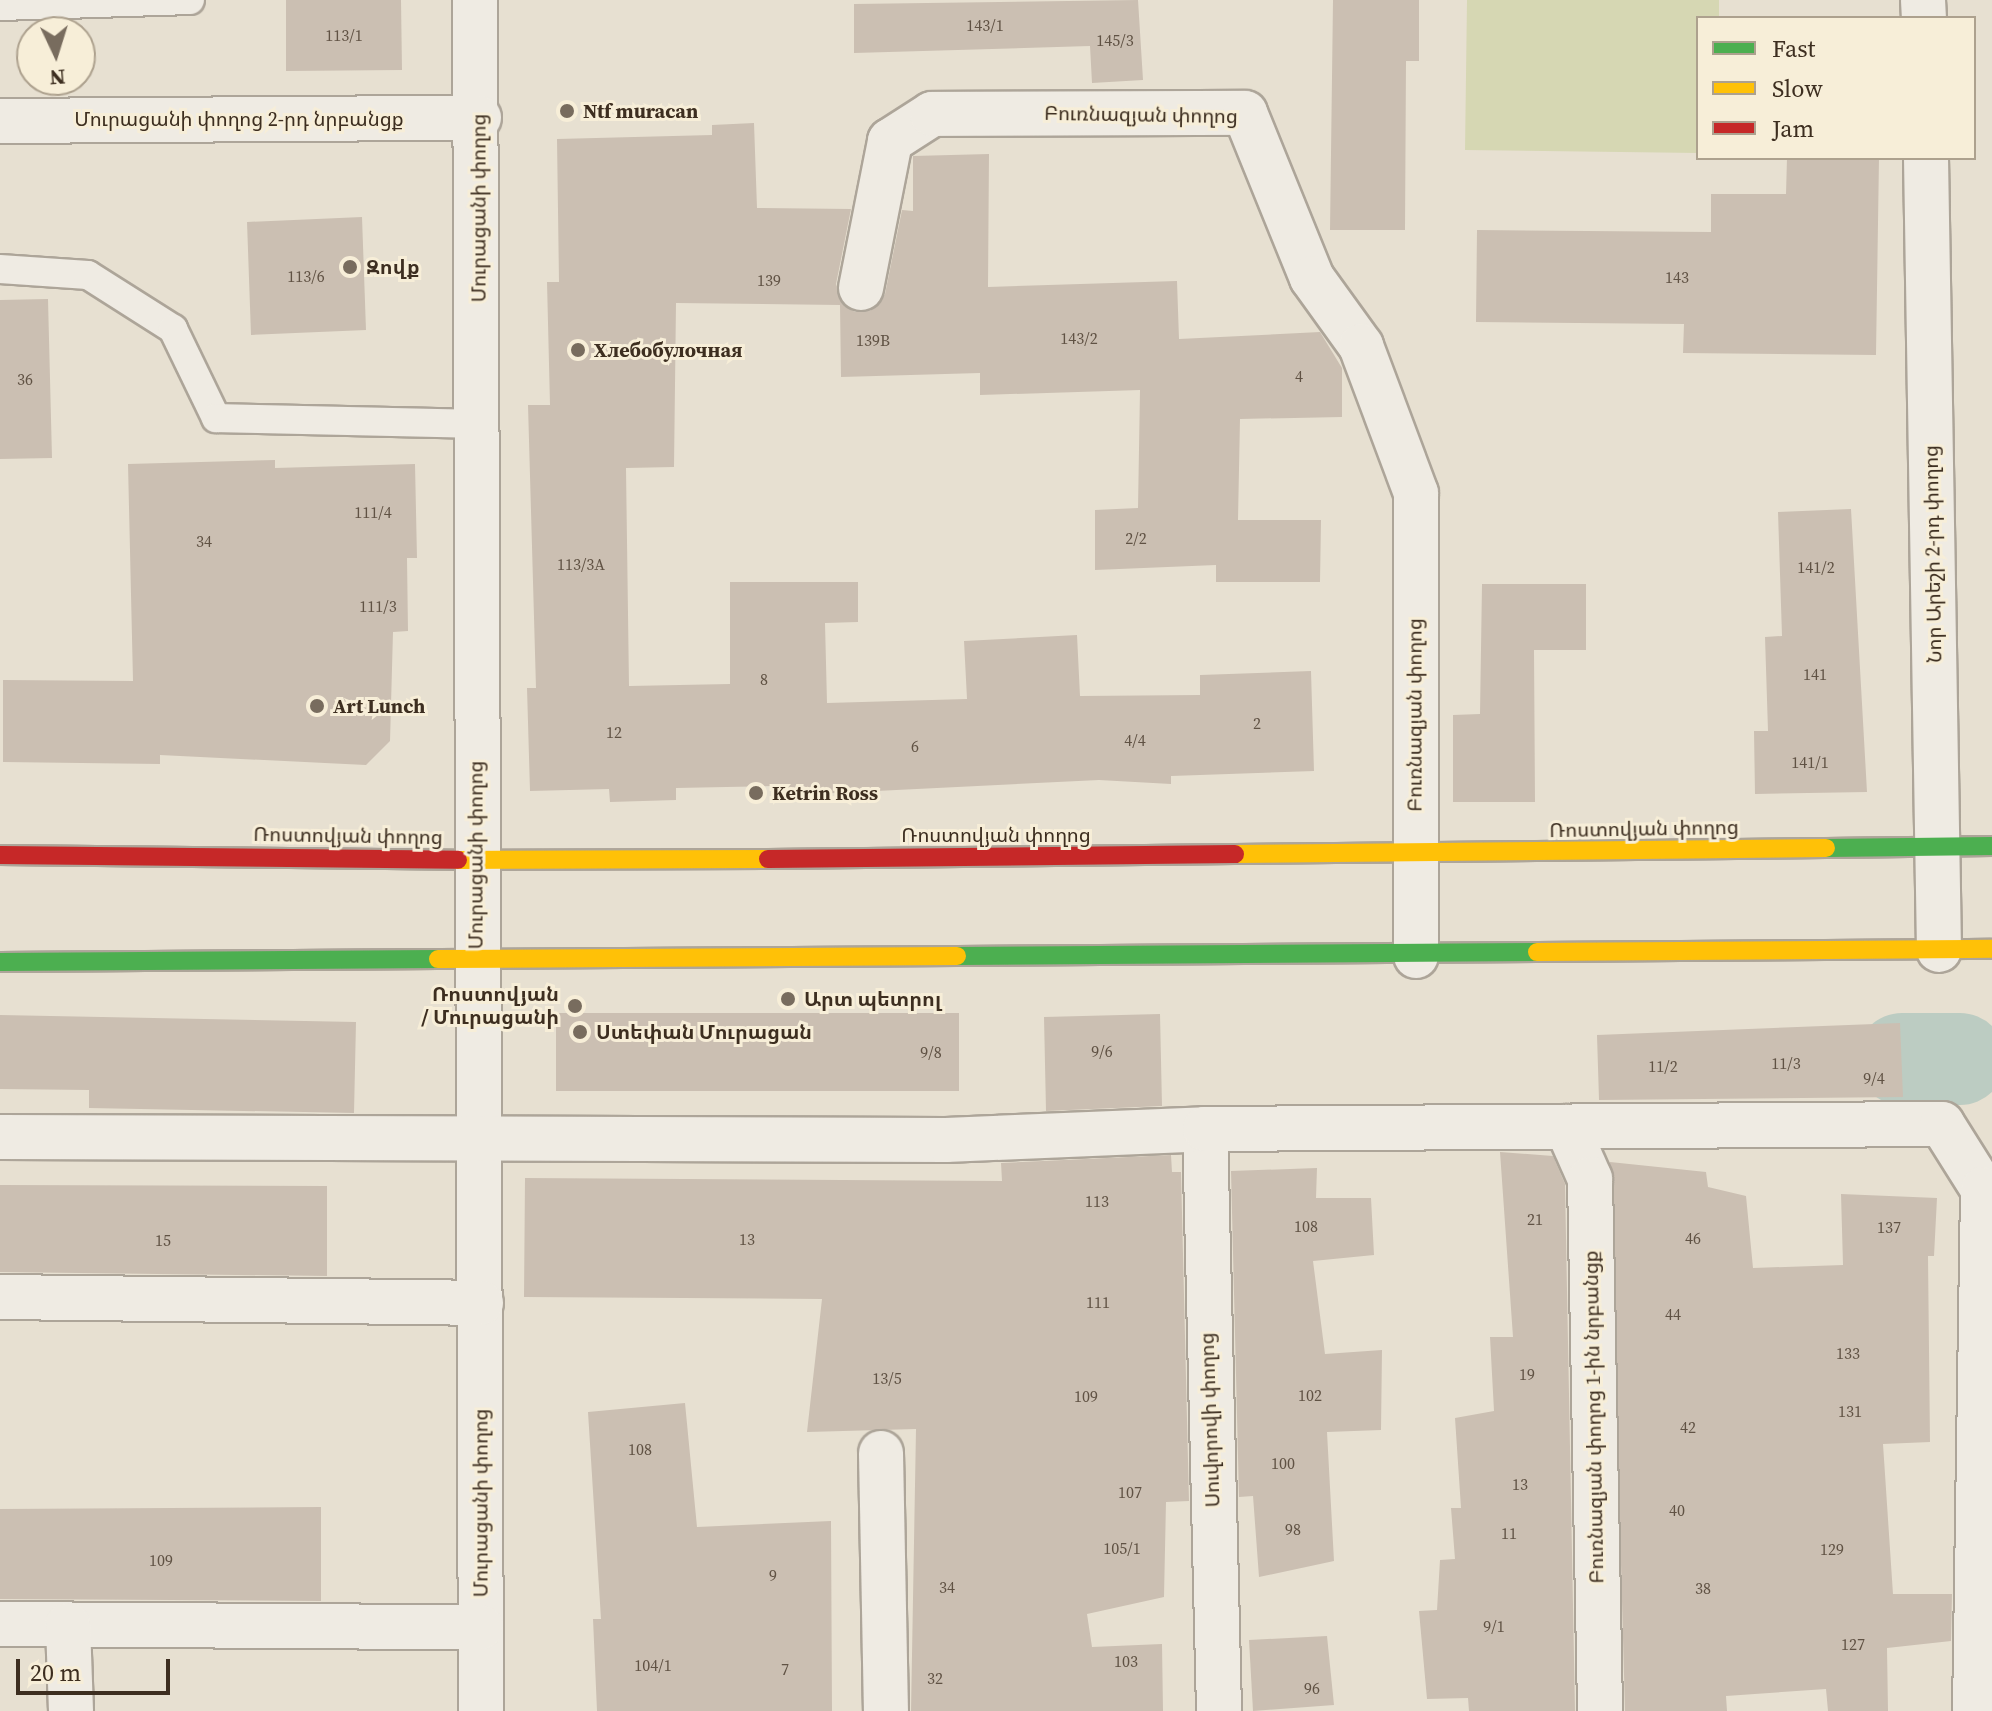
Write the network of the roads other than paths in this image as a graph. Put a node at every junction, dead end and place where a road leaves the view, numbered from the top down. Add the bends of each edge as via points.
1 (190, 0) edge
2 (475, 0) edge
3 (29, 3) edge
4 (0, 6) edge
5 (479, 118) junction
6 (0, 121) edge
7 (1926, 160) edge
8 (0, 269) edge
9 (861, 288) dead end
10 (479, 424) junction
11 (1992, 846) edge
12 (1938, 849) junction
13 (1414, 853) junction
14 (0, 855) edge
15 (475, 860) junction
16 (1992, 949) edge
17 (1939, 950) junction
18 (1416, 956) junction
19 (0, 962) edge
20 (475, 964) junction
21 (1567, 1127) junction
22 (1205, 1129) junction
23 (0, 1137) edge
24 (477, 1142) junction
25 (1987, 1189) edge
26 (0, 1297) edge
27 (481, 1303) junction
28 (881, 1453) dead end
29 (0, 1624) edge
30 (68, 1625) junction
31 (481, 1627) junction
32 (71, 1711) edge
33 (481, 1711) edge
34 (886, 1711) edge
35 (1219, 1711) edge
36 (1600, 1711) edge
37 (1975, 1711) edge

1 - 3 lane
2 - 5 street, Մուրացանի փողոց
3 - 4 lane
5 - 6 street, Մուրացանի փողոց 2-րդ նրբանցք
5 - 10 street, Մուրացանի փողոց
7 - 12 street, Նոր Արեշի 2-րդ փողոց
8 - 10 lane via 88,275 173,329 216,418
9 - 13 street, Բուռնազյան փողոց via 890,141 932,114 1245,113 1312,278 1361,346 1416,493
10 - 15 street, Մուրացանի փողոց
11 - 12 main road, Ռոստովյան փողոց
12 - 13 main road, Ռոստովյան փողոց
12 - 17 street, Նոր Արեշի 2-րդ փողոց
13 - 15 main road, Ռոստովյան փողոց
13 - 18 street, Բուռնազյան փողոց
14 - 15 main road, Ռոստովյան փողոց
15 - 20 street, Մուրացանի փողոց
16 - 17 main road
17 - 18 main road
18 - 20 main road
19 - 20 main road
20 - 24 street, Մուրացանի փողոց
21 - 22 street
21 - 25 street via 1942,1124
21 - 36 street, Բուռնազյան փողոց 1-ին նրբանցք via 1590,1179
22 - 24 street via 946,1140
22 - 35 street, Սուվորովի փողոց
23 - 24 street
24 - 27 street, Մուրացանի փողոց
25 - 37 street
26 - 27 street
27 - 31 street, Մուրացանի փողոց
28 - 34 street
29 - 30 street
30 - 31 street
30 - 32 street
31 - 33 street, Մուրացանի փողոց

